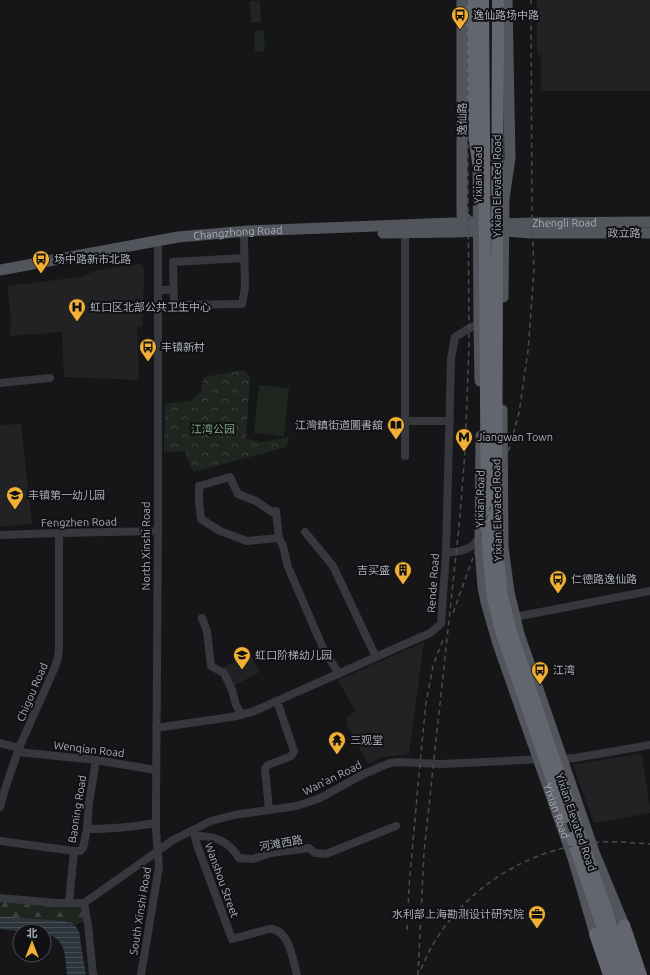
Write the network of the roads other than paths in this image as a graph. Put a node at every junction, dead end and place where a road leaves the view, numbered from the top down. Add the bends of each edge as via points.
1 (462, 0) edge
2 (472, 0) edge
3 (477, 0) edge
4 (483, 0) edge
5 (497, 0) edge
6 (502, 0) edge
7 (507, 0) edge
8 (478, 163) junction
9 (504, 199) junction
10 (650, 222) edge
11 (476, 225) junction
12 (504, 227) junction
13 (405, 233) junction
14 (650, 233) edge
15 (244, 238) junction
16 (158, 244) junction
17 (244, 258) junction
18 (0, 270) edge
19 (0, 275) edge
20 (158, 290) junction
21 (174, 290) junction
22 (502, 323) junction
23 (479, 325) junction
24 (50, 378) dead end
25 (0, 383) edge
26 (405, 421) junction
27 (450, 421) junction
28 (405, 456) dead end
29 (158, 531) junction
30 (305, 532) dead end
31 (59, 533) junction
32 (0, 535) edge
33 (280, 538) junction
34 (480, 538) junction
35 (446, 553) junction
36 (650, 591) edge
37 (514, 617) junction
38 (202, 618) dead end
39 (491, 621) junction
40 (376, 657) junction
41 (339, 674) junction
42 (277, 701) junction
43 (242, 715) junction
44 (156, 728) junction
45 (0, 743) edge
46 (650, 745) edge
47 (19, 750) junction
48 (538, 759) junction
49 (562, 759) junction
50 (96, 760) junction
51 (156, 770) junction
52 (0, 807) edge
53 (269, 810) junction
54 (156, 823) junction
55 (396, 826) dead end
56 (87, 829) junction
57 (194, 833) junction
58 (0, 841) edge
59 (74, 851) junction
60 (158, 851) junction
61 (594, 852) junction
62 (573, 858) junction
63 (0, 898) edge
64 (69, 903) junction
65 (84, 903) junction
66 (624, 925) junction
67 (595, 934) junction
68 (93, 975) edge
69 (140, 975) edge
70 (297, 975) edge
71 (604, 975) edge
72 (609, 975) edge
73 (614, 975) edge
74 (619, 975) edge
75 (629, 975) edge
76 (636, 975) edge
77 (641, 975) edge
78 (647, 975) edge

1 - 11 main road, 逸仙路 via 462,215
2 - 8 highway via 472,102
3 - 8 main road, Yixian Road
4 - 74 highway, Yixian Elevated Road via 487,524 491,581 504,641
5 - 9 main road, Yixian Road via 500,182
5 - 75 highway, Yixian Elevated Road via 496,536 502,596 511,632
6 - 9 highway
7 - 9 main road, Yixian Road via 510,158
8 - 11 main road, Yixian Road
9 - 12 main road, Yixian Road
10 - 12 main road, Zhengli Road via 532,222
11 - 12 main road, 政立路
11 - 13 main road, Changzhong Road via 454,232
11 - 16 main road, Changzhong Road via 248,231 178,237
11 - 23 main road, Yixian Road
12 - 14 main road, 政立路 via 532,233
12 - 22 main road, Yixian Road
13 - 15 main road, Changzhong Road via 268,235
13 - 26 street
15 - 16 main road, Changzhong Road
15 - 17 street
16 - 18 main road, Changzhong Road
16 - 19 main road, Changzhong Road
16 - 20 street, North Xinshi Road
17 - 21 street via 173,262
17 - 21 street via 245,288 242,304 174,305
20 - 21 street
20 - 29 street, North Xinshi Road
22 - 23 street, Rende Road
22 - 37 main road, Yixian Road via 503,547 508,592
23 - 27 street, Rende Road via 455,337 451,359
23 - 34 main road, Yixian Road
24 - 25 street
26 - 27 street
26 - 28 street
27 - 35 street, Rende Road
29 - 31 street, Fengzhen Road
29 - 44 street, North Xinshi Road
30 - 40 street via 334,566
31 - 32 street, Fengzhen Road
31 - 47 street, Chigou Road via 58,657 56,667
33 - 33 street via 276,511 272,512 256,501 238,494 230,477 199,486 201,519 220,531 247,541
33 - 41 street via 288,567 324,650
34 - 35 street via 466,550
34 - 39 main road, Yixian Road via 483,587
35 - 40 street, Rende Road via 441,624 430,634
36 - 37 street
37 - 39 street
37 - 49 main road, Yixian Road
38 - 43 street via 207,631 212,666 224,673
39 - 48 main road, Yixian Road
40 - 41 street, Rende Road
41 - 42 street, Rende Road
42 - 43 street, Rende Road
42 - 53 street via 294,751 289,757 266,766
43 - 44 street, Rende Road
44 - 51 street, North Xinshi Road
45 - 47 street, Wenqian Road
46 - 49 street, Wan'an Road
47 - 50 street, Wenqian Road
47 - 52 street, Chigou Road
48 - 49 street, Wan'an Road
48 - 53 street, Wan'an Road via 440,764 390,763 320,798 296,806
48 - 62 main road, Yixian Road
49 - 61 main road, Yixian Road
50 - 51 street, Wenqian Road
50 - 56 street, Baoning Road
51 - 54 street, North Xinshi Road
53 - 57 street, Wan'an Road via 220,818
54 - 56 street
54 - 60 street, North Xinshi Road
55 - 57 street, 河滩西路 via 326,854 315,853 309,848 271,853 253,860 239,858 235,851 220,840
56 - 59 street, Baoning Road via 83,848
57 - 60 street, Wan'an Road via 173,840
57 - 70 street, Wanshou Street via 232,939 269,929 276,930 289,945
58 - 59 street
59 - 64 street, Baoning Road
60 - 65 street, Wan'an Road
60 - 69 street, South Xinshi Road via 159,867
61 - 62 main road via 586,847 580,848 574,853
61 - 66 main road, Yixian Road
62 - 67 main road, Yixian Road
63 - 64 street
64 - 65 street
65 - 68 street
66 - 76 main road, Yixian Road via 624,938
66 - 77 highway
66 - 78 main road via 633,938
67 - 71 main road via 596,951
67 - 72 highway
67 - 73 main road, Yixian Road via 605,949

